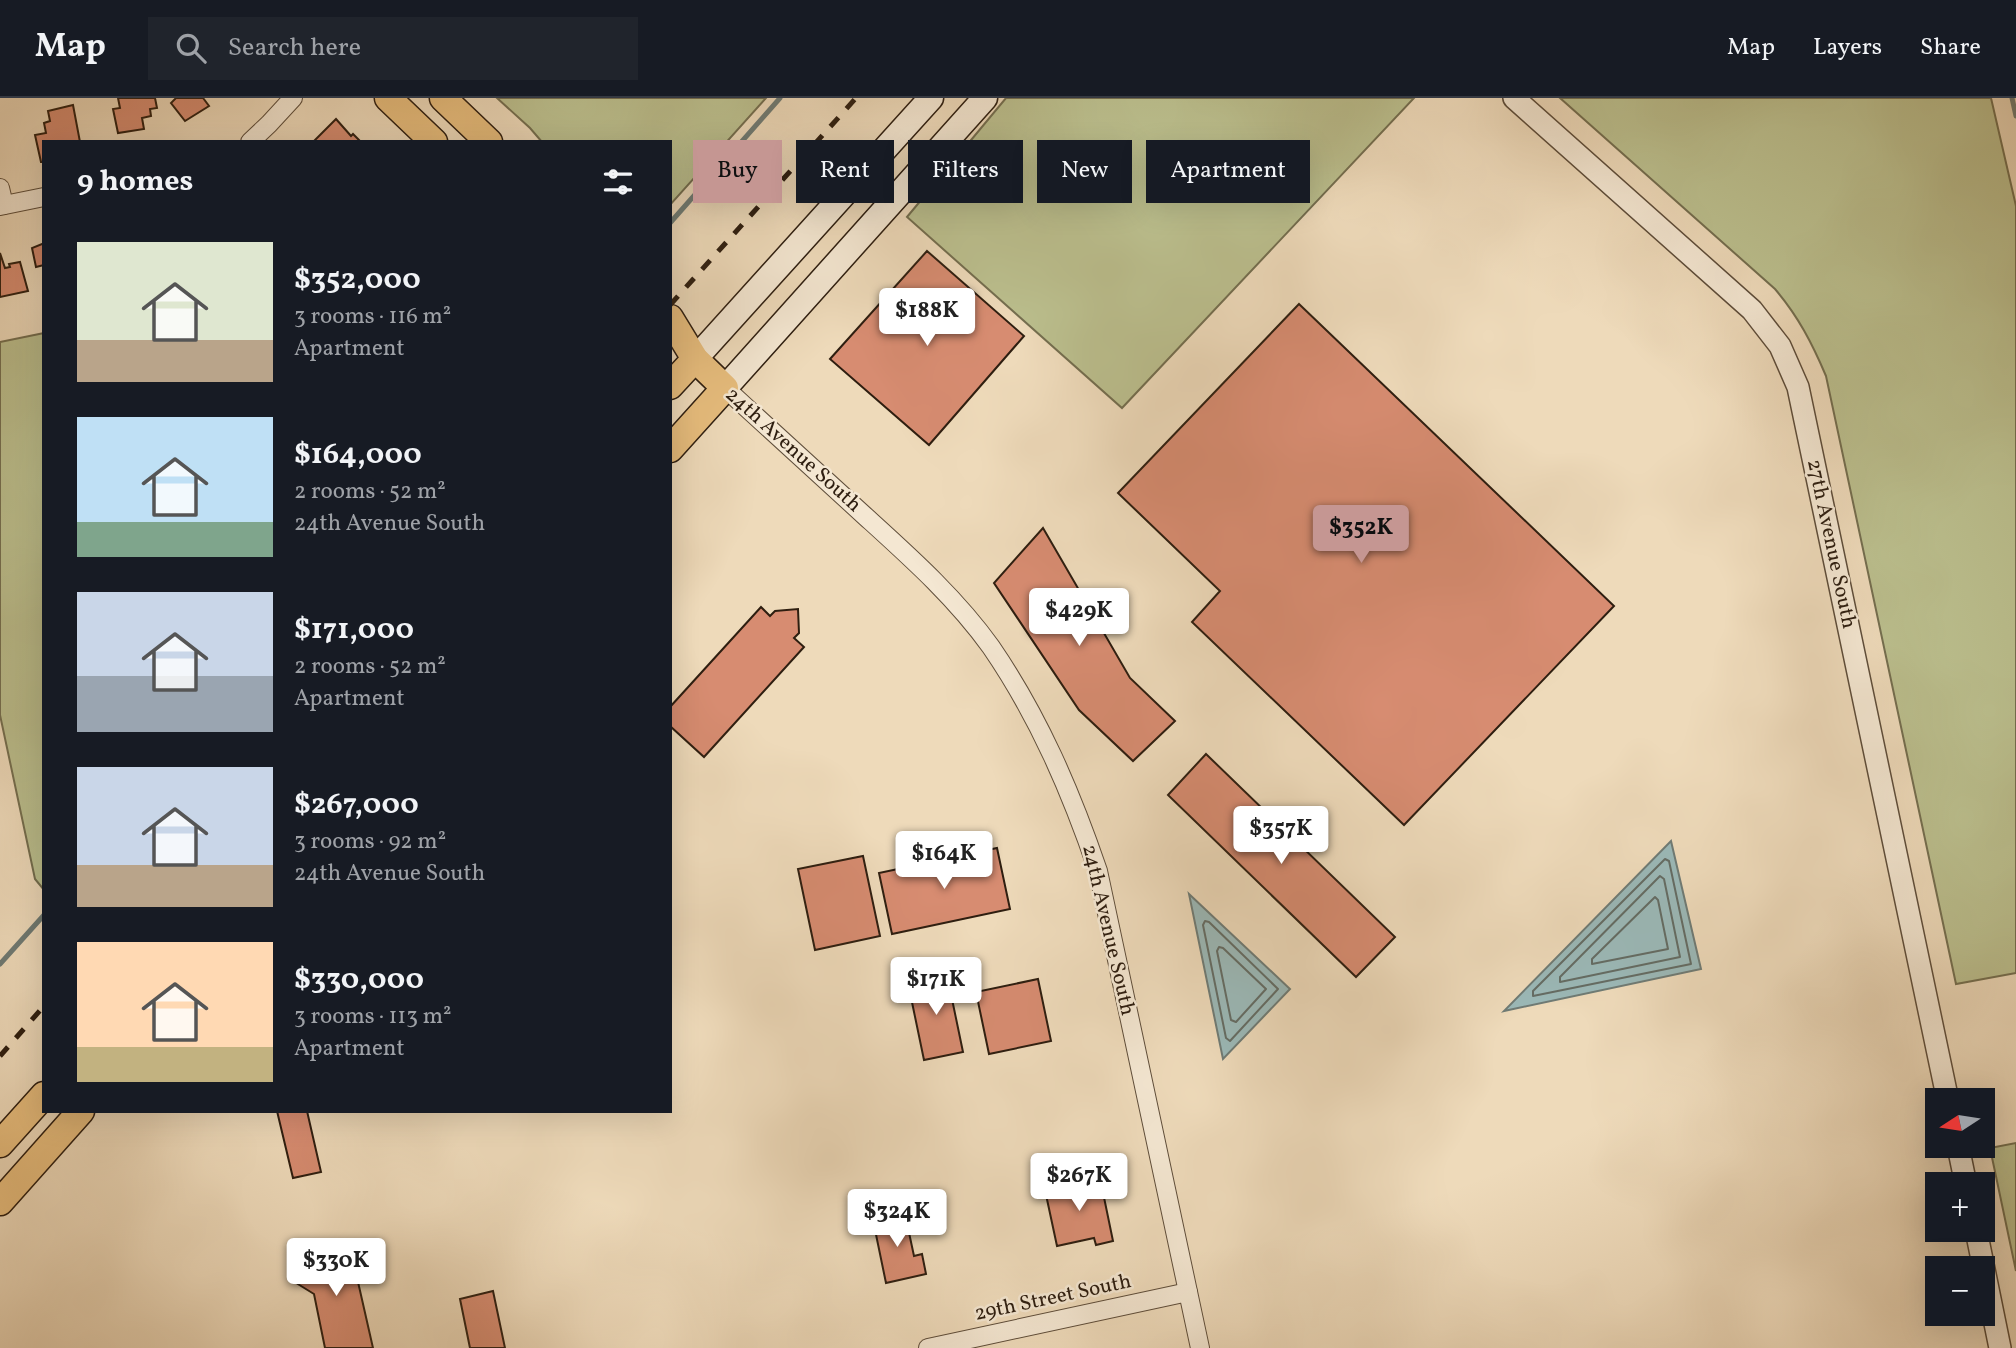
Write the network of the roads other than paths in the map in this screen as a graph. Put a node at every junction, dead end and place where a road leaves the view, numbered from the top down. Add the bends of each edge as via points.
1 (293, 98) edge
2 (388, 98) edge
3 (443, 98) edge
4 (931, 98) edge
5 (985, 98) edge
6 (1514, 98) edge
7 (252, 140) edge
8 (432, 140) edge
9 (487, 140) edge
10 (42, 197) edge
11 (1, 200) edge
12 (672, 324) edge
13 (682, 355) edge
14 (672, 382) edge
15 (725, 388) junction
16 (672, 447) edge
17 (1945, 1088) edge
18 (42, 1097) edge
19 (79, 1113) edge
20 (0, 1144) edge
21 (0, 1202) edge
22 (1978, 1242) edge
23 (1188, 1292) junction
24 (928, 1348) edge
25 (1200, 1348) edge
26 (2000, 1348) edge

1 - 7 street
2 - 8 main road
3 - 9 main road
4 - 13 main road
5 - 15 main road
6 - 17 street, 27th Avenue South via 1752,310 1780,346 1798,387
10 - 11 street
12 - 13 main road, 24th Avenue South
13 - 14 main road
13 - 15 main road, 24th Avenue South
15 - 16 main road
15 - 23 street, 24th Avenue South via 952,598 991,647 1039,726 1076,804 1098,872
18 - 20 main road
19 - 21 main road
22 - 26 street
23 - 24 street, 29th Street South
23 - 25 street, 24th Avenue South

